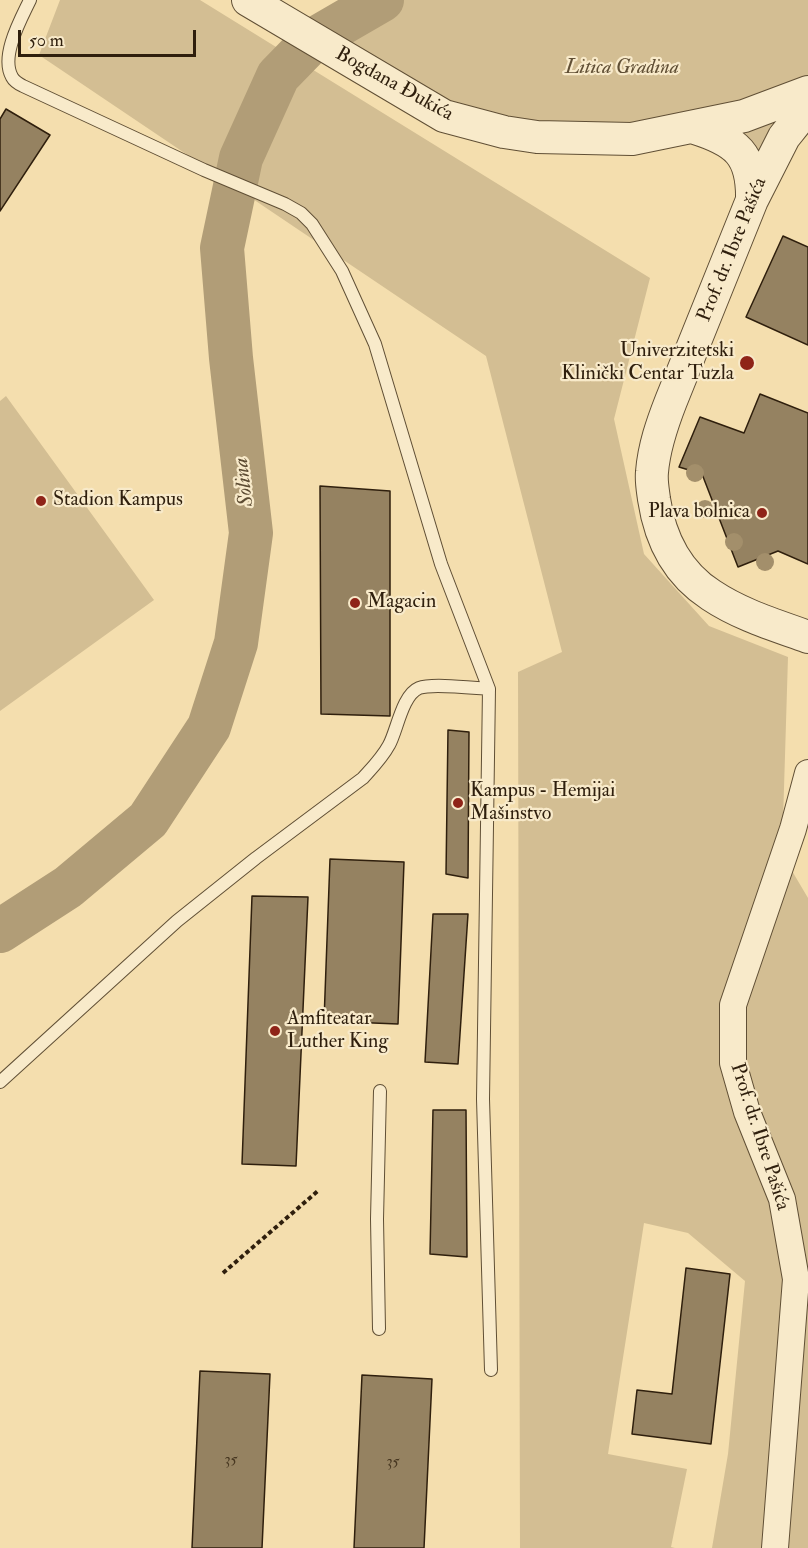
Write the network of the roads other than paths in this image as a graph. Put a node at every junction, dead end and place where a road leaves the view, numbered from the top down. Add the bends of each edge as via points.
1 (30, 0) edge
2 (259, 7) edge
3 (808, 92) edge
4 (808, 107) edge
5 (695, 128) junction
6 (752, 200) junction
7 (808, 637) edge
8 (489, 688) junction
9 (808, 773) edge
10 (0, 1082) edge
11 (380, 1091) dead end
12 (379, 1329) dead end
13 (491, 1370) dead end
14 (775, 1548) edge

1 - 8 lane via 8,57 12,78 204,170 285,204 312,224 342,271 375,344 441,564
2 - 5 street, Bogdana Đukića via 444,116 537,137 620,140
3 - 5 street, Bogdana Đukića via 744,116
4 - 6 street, Prof. dr. Ibre Pašića via 784,137
5 - 6 street via 717,135 738,150 750,167
6 - 7 street, Prof. dr. Ibre Pašića via 661,428 651,475 653,496 664,538 687,575 731,607
8 - 10 lane via 425,687 412,692 390,744 363,778 177,921
8 - 13 lane via 483,1099
9 - 14 street, Prof. dr. Ibre Pašića via 790,839 733,1005 733,1064 747,1112 782,1199 796,1279
11 - 12 lane

